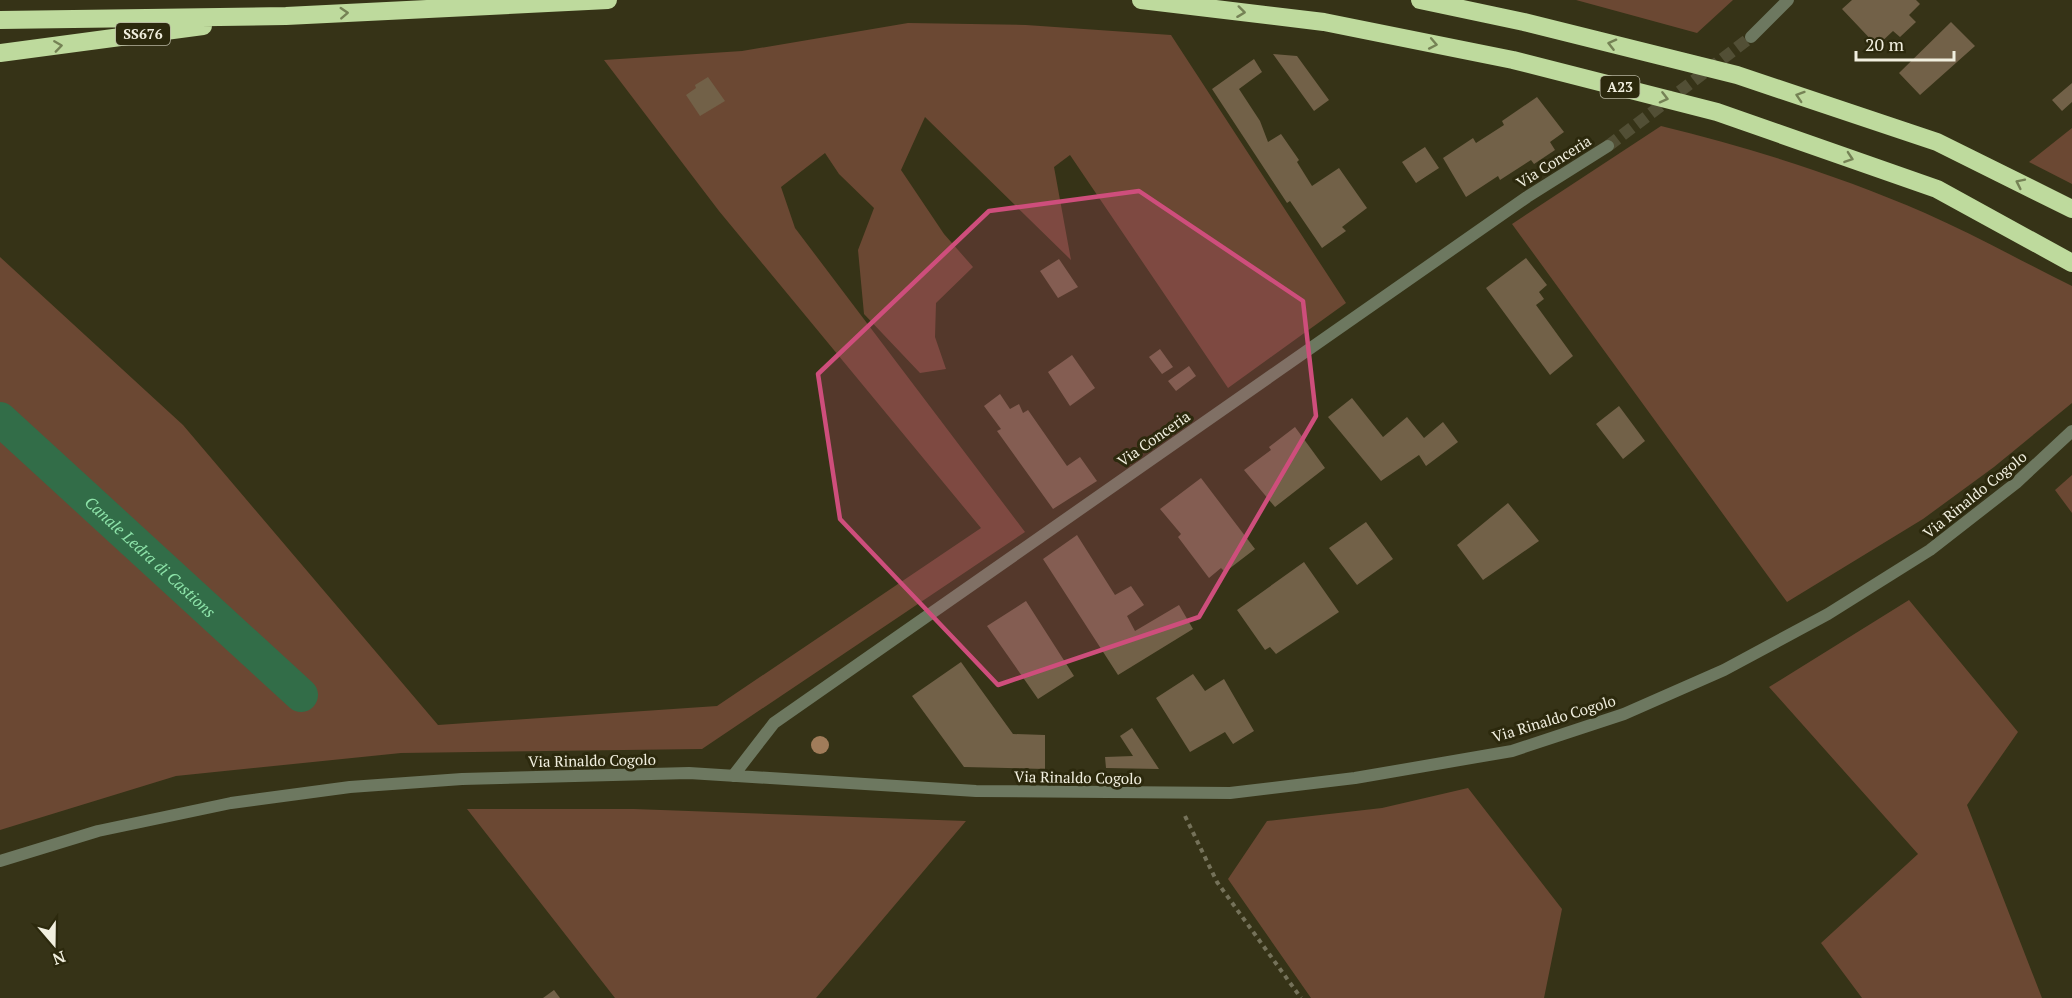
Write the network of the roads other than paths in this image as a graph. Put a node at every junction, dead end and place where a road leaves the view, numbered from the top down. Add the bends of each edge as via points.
1 (608, 0) edge
2 (1141, 0) edge
3 (1420, 0) edge
4 (1788, 0) edge
5 (286, 15) junction
6 (0, 20) edge
7 (1751, 36) tunnel mouth
8 (0, 53) edge
9 (1608, 146) tunnel mouth
10 (2072, 209) edge
11 (2072, 263) edge
12 (2072, 432) edge
13 (733, 776) junction
14 (0, 861) edge

5 -> 1 highway
2 -> 11 highway, A23 via 1324,22 1513,60 1717,112 1936,189
10 -> 3 highway via 1938,142 1737,75
4 - 7 street
5 - 6 highway
8 -> 5 highway, SS676
9 - 13 street, Via Conceria via 1527,196 774,723
12 - 13 street, Via Rinaldo Cogolo via 2016,483 1930,550 1828,614 1724,670 1624,714 1512,751 1355,778 1230,793 976,791
13 - 14 street, Via Rinaldo Cogolo via 689,773 462,779 350,787 231,803 98,831

